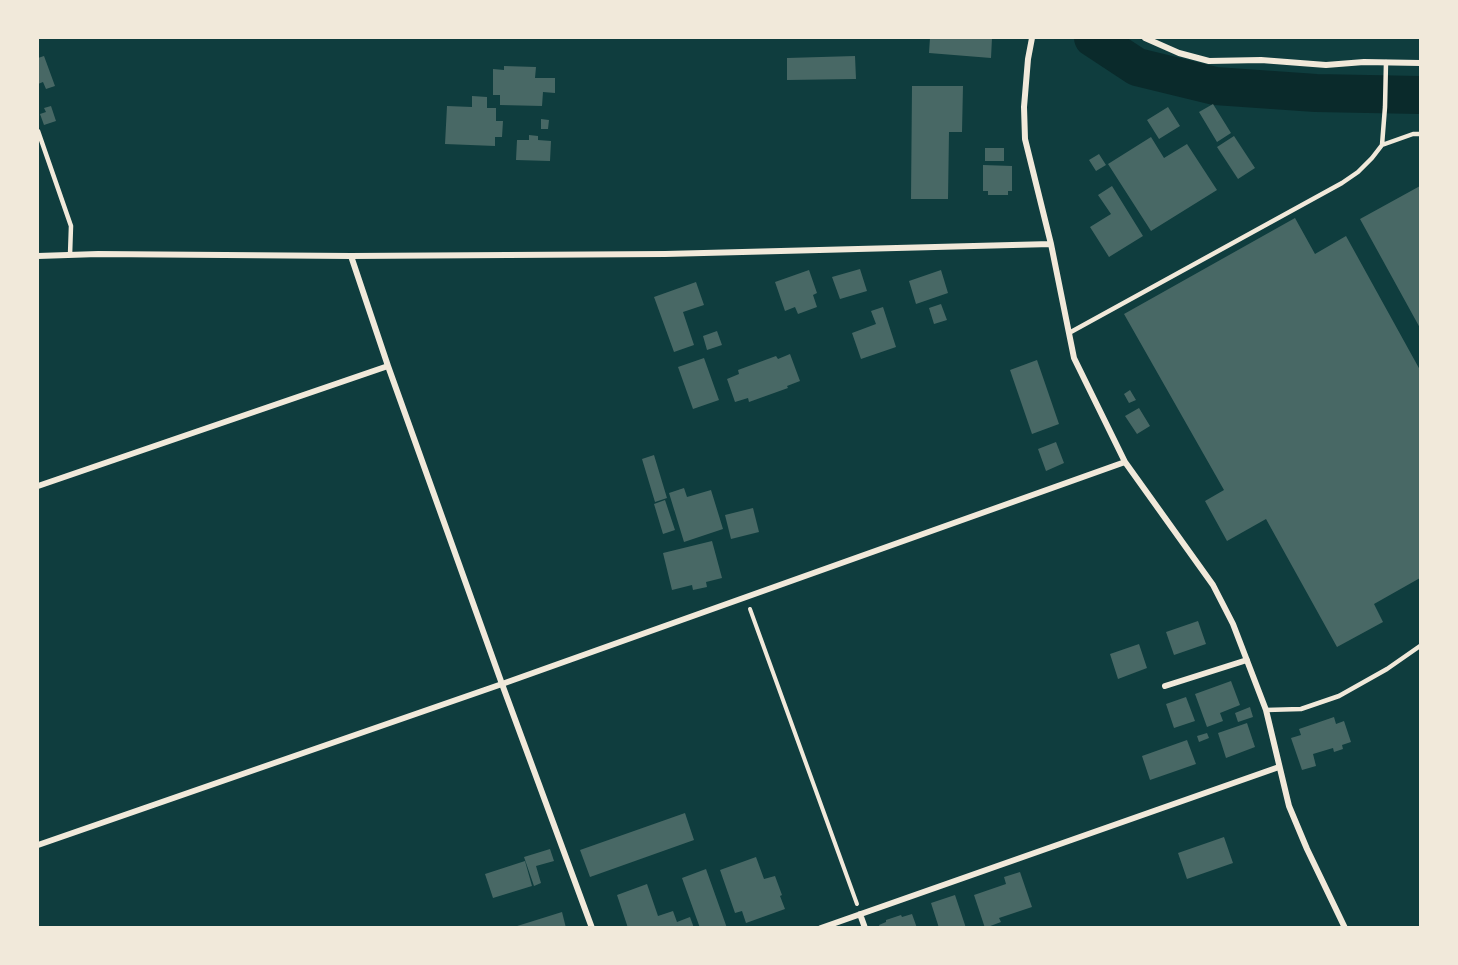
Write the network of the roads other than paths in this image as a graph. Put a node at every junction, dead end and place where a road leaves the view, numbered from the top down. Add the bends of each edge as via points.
1 (1032, 38) edge
2 (1146, 38) edge
3 (1386, 62) junction
4 (1420, 63) edge
5 (38, 131) edge
6 (1420, 134) edge
7 (1382, 145) junction
8 (1051, 244) junction
9 (70, 255) junction
10 (38, 256) edge
11 (351, 256) junction
12 (1069, 333) junction
13 (388, 366) junction
14 (1125, 462) junction
15 (38, 486) edge
16 (1420, 646) edge
17 (1247, 660) junction
18 (502, 684) junction
19 (1165, 686) dead end
20 (1266, 710) junction
21 (1279, 767) junction
22 (38, 845) edge
23 (860, 914) junction
24 (592, 927) edge
25 (821, 927) edge
26 (865, 927) edge
27 (1345, 927) edge

1 - 8 street via 1024,107 1025,139
2 - 3 street via 1209,61 1326,65
3 - 4 street
3 - 7 lane
5 - 9 lane via 70,226
6 - 7 lane
7 - 12 lane via 1358,172 1342,183
8 - 11 street via 665,254
8 - 12 street
9 - 10 street
9 - 11 street
11 - 13 street
12 - 14 street via 1074,358
13 - 15 street
13 - 18 street
14 - 17 street via 1213,585
14 - 18 street
16 - 20 lane via 1339,696 1301,709
17 - 19 street
17 - 20 street
18 - 22 street
18 - 24 street
20 - 21 street
21 - 23 street
21 - 27 street via 1289,806
23 - 25 street
23 - 26 street

